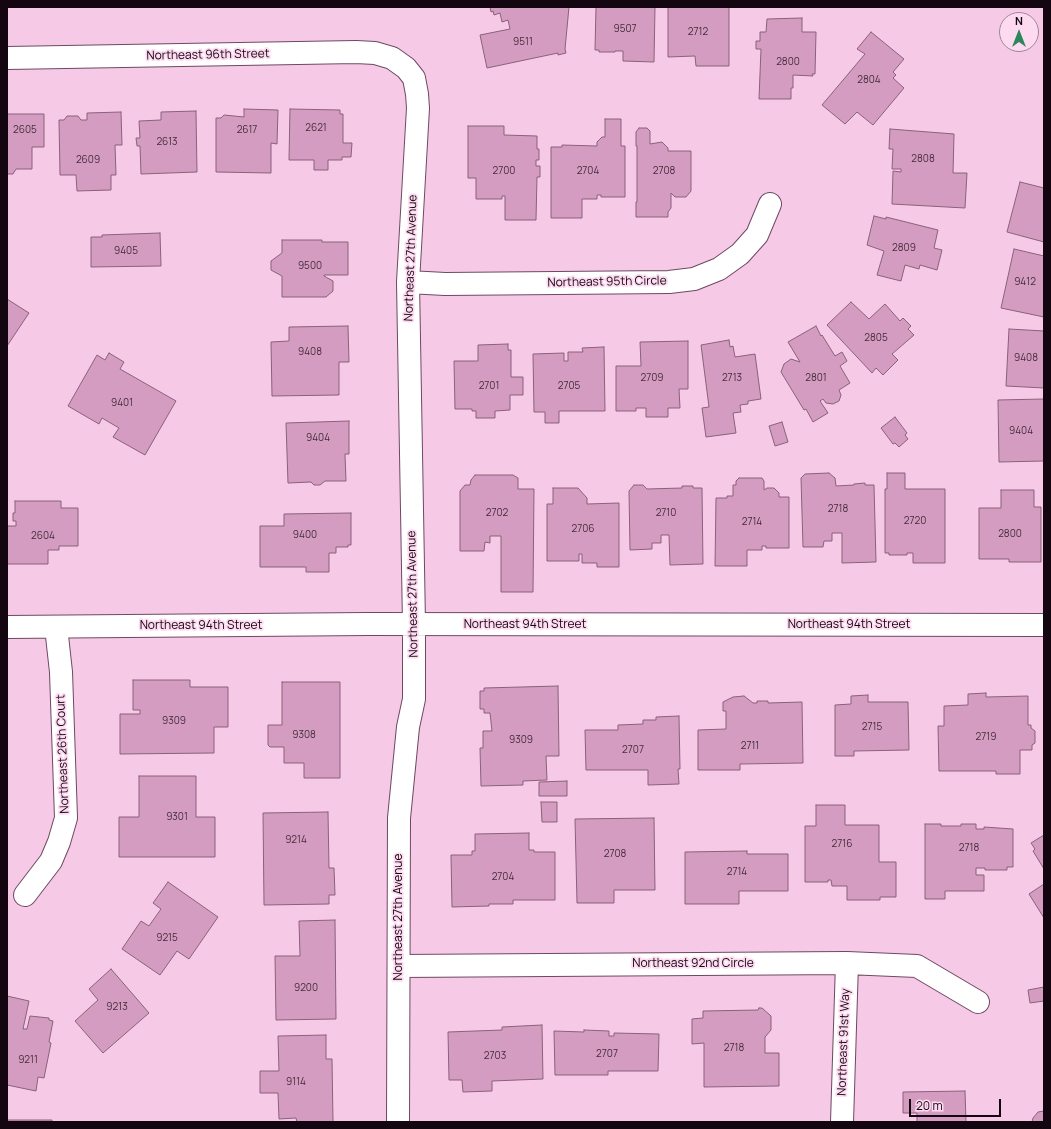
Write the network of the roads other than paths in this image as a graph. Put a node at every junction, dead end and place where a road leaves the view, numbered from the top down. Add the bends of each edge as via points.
1 (7, 58) edge
2 (406, 68) joint
3 (770, 204) dead end
4 (408, 282) junction
5 (414, 624) junction
6 (1044, 625) edge
7 (56, 626) junction
8 (7, 627) edge
9 (25, 895) dead end
10 (847, 962) junction
11 (399, 966) junction
12 (978, 1002) dead end
13 (398, 1122) edge
14 (842, 1122) edge

1 - 2 street, Northeast 96th Street via 356,52 375,53 392,58
2 - 4 street, Northeast 27th Avenue via 414,78 418,108
3 - 4 street, Northeast 95th Circle via 757,235 740,254 719,269 694,279 670,282
4 - 5 street, Northeast 27th Avenue
5 - 6 street, Northeast 94th Street
5 - 7 street, Northeast 94th Street
5 - 11 street, Northeast 27th Avenue via 414,699 408,727 399,818
7 - 8 street, Northeast 94th Street
7 - 9 street, Northeast 26th Court via 66,818 50,861
10 - 11 street, Northeast 92nd Circle
10 - 12 street, Northeast 92nd Circle via 917,966
10 - 14 street, Northeast 91st Way
11 - 13 street, Northeast 27th Avenue

